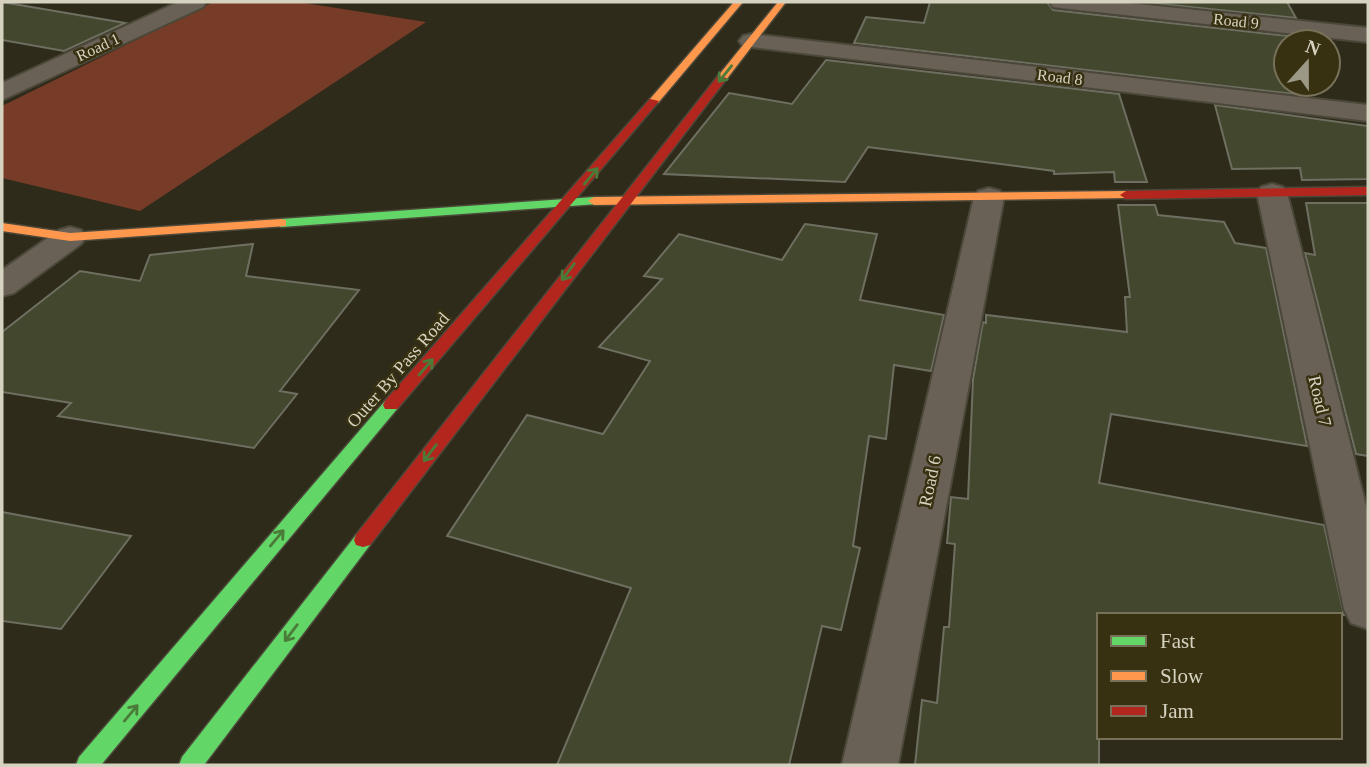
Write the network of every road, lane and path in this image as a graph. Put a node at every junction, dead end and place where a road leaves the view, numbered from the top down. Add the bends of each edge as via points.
1 (195, 2) edge
2 (739, 2) edge
3 (782, 2) edge
4 (1061, 2) edge
5 (1368, 35) edge
6 (751, 41) junction
7 (2, 92) edge
8 (1368, 113) edge
9 (1368, 191) edge
10 (1272, 193) junction
11 (989, 197) junction
12 (625, 199) junction
13 (567, 204) junction
14 (2, 227) edge
15 (70, 237) junction
16 (2, 286) edge
17 (1368, 609) edge
18 (87, 765) edge
19 (190, 765) edge
20 (870, 765) edge

1 - 7 street, Road 1
13 -> 2 main road, Outer By Pass Road
3 - 6 main road
4 - 5 street, Road 9
6 - 8 street, Road 8
6 -> 12 main road
9 - 10 main road
10 - 11 main road
10 - 17 street, Road 7
11 - 12 main road
11 - 20 street, Road 6
12 - 13 main road
12 -> 19 main road
13 - 15 main road
18 -> 13 main road, Outer By Pass Road
14 - 15 main road
15 - 16 street

